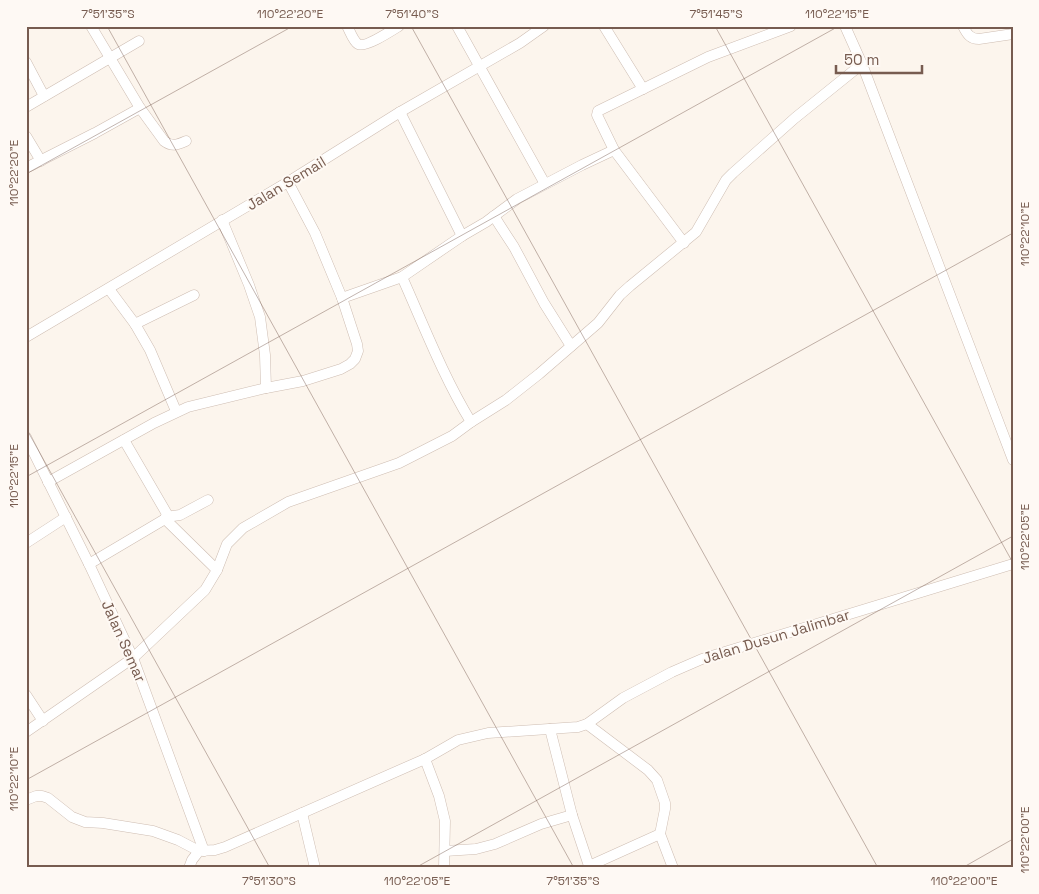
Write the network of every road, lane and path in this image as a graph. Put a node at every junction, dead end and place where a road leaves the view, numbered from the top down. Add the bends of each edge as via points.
1 (91, 26) edge
2 (347, 26) edge
3 (399, 26) edge
4 (456, 26) edge
5 (544, 26) edge
6 (604, 26) edge
7 (791, 26) edge
8 (845, 26) edge
9 (963, 26) edge
10 (1013, 34) edge
11 (139, 41) dead end
12 (110, 58) junction
13 (26, 62) edge
14 (862, 64) junction
15 (480, 67) junction
16 (643, 88) junction
17 (44, 96) junction
18 (26, 107) edge
19 (140, 108) junction
20 (400, 112) junction
21 (26, 136) edge
22 (186, 142) dead end
23 (614, 150) junction
24 (42, 161) junction
25 (26, 168) edge
26 (288, 182) junction
27 (544, 184) junction
28 (494, 216) junction
29 (222, 220) junction
30 (462, 236) junction
31 (684, 243) junction
32 (402, 277) junction
33 (109, 289) junction
34 (194, 295) dead end
35 (342, 298) junction
36 (135, 324) junction
37 (26, 338) edge
38 (571, 346) junction
39 (266, 388) junction
40 (176, 412) junction
41 (471, 422) junction
42 (26, 437) edge
43 (124, 440) junction
44 (1013, 460) edge
45 (48, 482) junction
46 (208, 500) dead end
47 (66, 517) junction
48 (165, 518) junction
49 (26, 543) edge
50 (89, 564) junction
51 (1013, 564) edge
52 (217, 570) junction
53 (133, 658) junction
54 (26, 694) edge
55 (44, 721) junction
56 (587, 724) junction
57 (550, 729) junction
58 (26, 732) edge
59 (425, 759) junction
60 (26, 800) edge
61 (302, 813) junction
62 (572, 815) junction
63 (660, 834) junction
64 (202, 851) junction
65 (445, 851) junction
66 (589, 867) edge
67 (189, 868) edge
68 (315, 868) edge
69 (444, 868) edge
70 (673, 868) edge

1 - 12 street
2 - 3 street via 355,41 362,45
4 - 15 street
5 - 15 street, Jalan Semail
6 - 16 street
7 - 16 street via 708,57
8 - 14 street
9 - 10 street via 973,39
11 - 12 street
12 - 17 street
12 - 19 street
13 - 17 street
14 - 31 street via 726,180 696,232
14 - 44 street
15 - 20 street, Jalan Semail
15 - 27 street
16 - 23 street via 596,112
17 - 18 street
19 - 22 street via 164,141 174,146
19 - 24 street
20 - 26 street, Jalan Semail
20 - 30 street
21 - 24 street
23 - 27 street
23 - 31 street
24 - 25 street
26 - 29 street, Jalan Semail
26 - 35 street via 315,234
27 - 28 street
28 - 30 street
28 - 38 street
29 - 33 street, Jalan Semail
29 - 39 street via 260,317
30 - 32 street
31 - 38 street via 620,295 598,323
32 - 35 street
32 - 41 street via 447,380
33 - 36 street
33 - 37 street, Jalan Semail
34 - 36 street
35 - 39 street via 357,344 355,359 341,369
36 - 40 street via 150,350
38 - 41 street via 506,400
39 - 40 street
40 - 43 street
41 - 52 street via 452,436 399,463 288,502 243,528 227,544
42 - 45 street, Jalan Semar
43 - 45 street
43 - 48 street via 167,512
45 - 47 street, Jalan Semar
46 - 48 street via 180,515
47 - 49 street
47 - 50 street, Jalan Semar
48 - 50 street
48 - 52 street
50 - 53 street, Jalan Semar
51 - 56 street, Jalan Dusun Jalimbar via 702,659 623,698
52 - 53 street via 205,590
53 - 55 street
53 - 64 street, Jalan Semar
54 - 55 street
55 - 58 street
56 - 57 street, Jalan Dusun Jalimbar
56 - 63 street via 657,780 666,803
57 - 59 street, Jalan Dusun Jalimbar via 488,733 458,740
57 - 62 street
59 - 61 street, Jalan Dusun Jalimbar
59 - 65 street via 445,822
60 - 64 street via 42,796 85,822 153,831
61 - 64 street, Jalan Dusun Jalimbar via 215,850
61 - 68 street
62 - 65 street via 525,830 495,844
62 - 66 street
63 - 66 street
63 - 70 street
64 - 67 street
65 - 69 street

